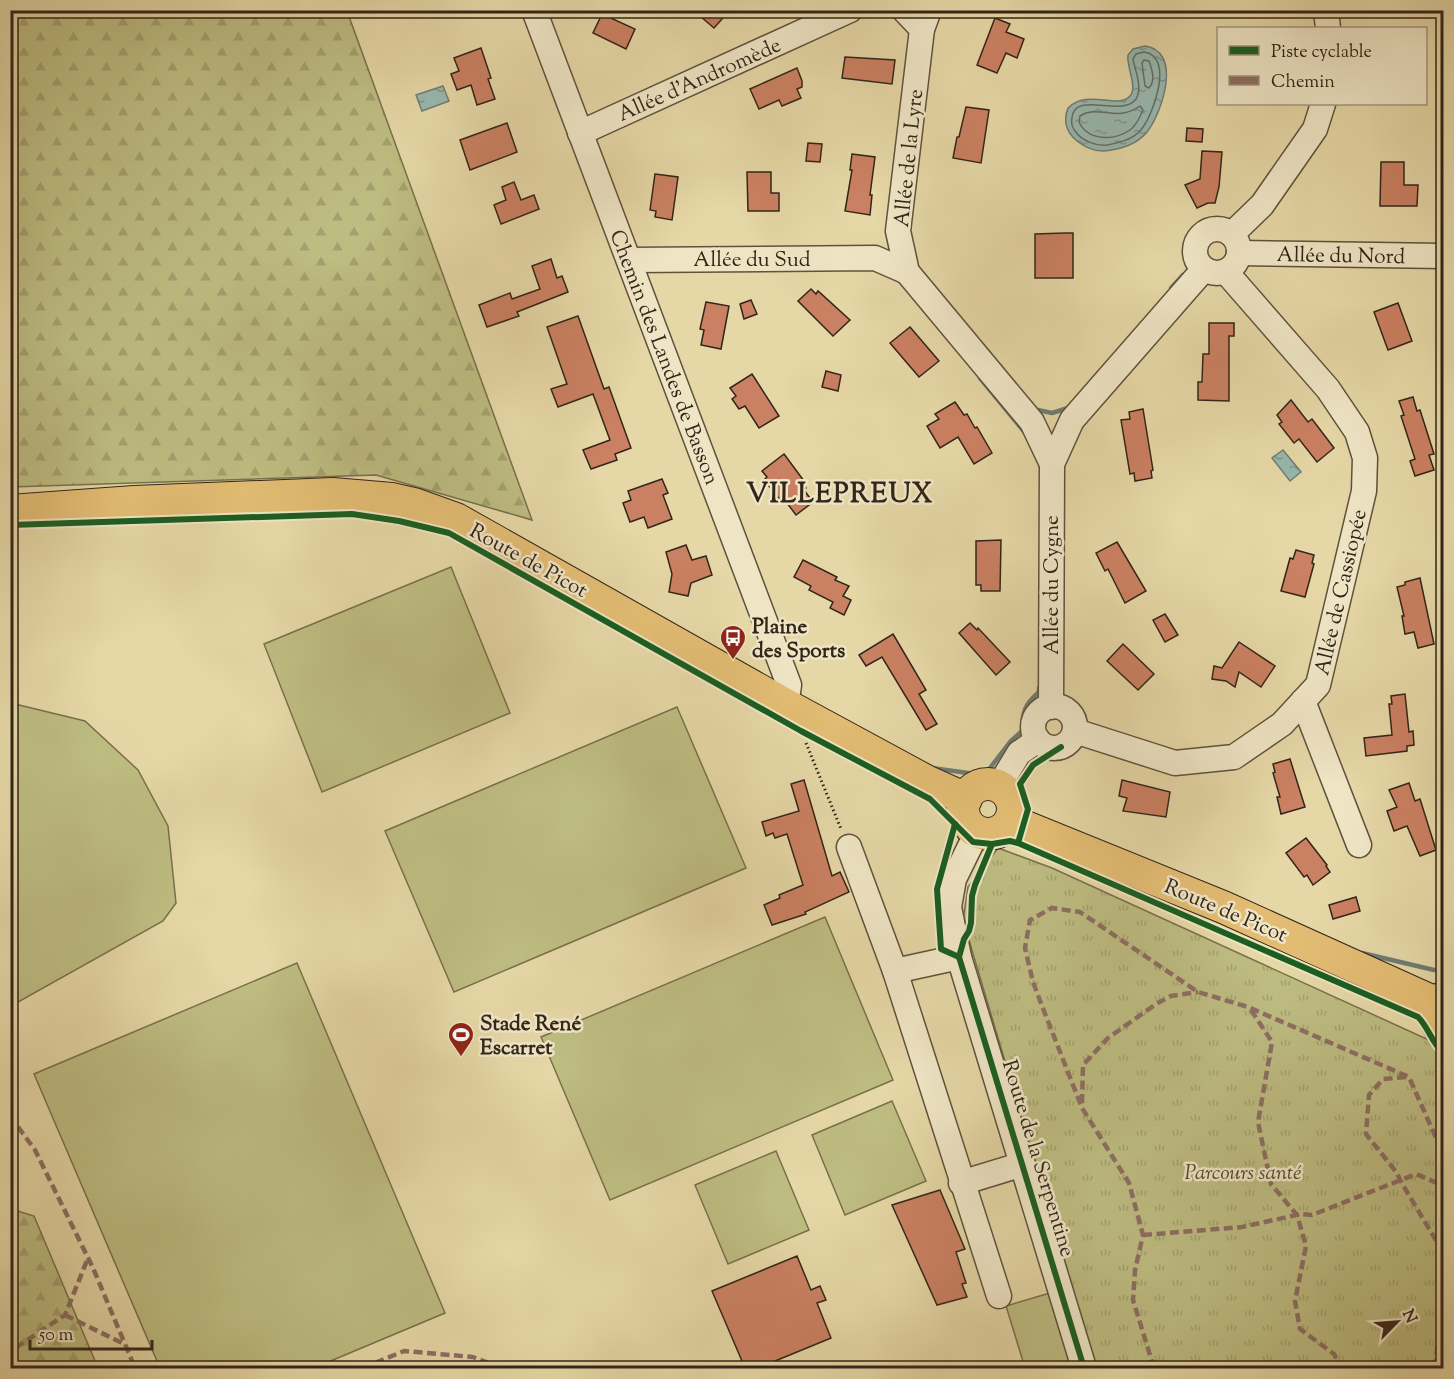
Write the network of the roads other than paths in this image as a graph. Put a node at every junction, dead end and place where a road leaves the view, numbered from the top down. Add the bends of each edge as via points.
1 (534, 10) edge
2 (850, 10) edge
3 (904, 10) edge
4 (1326, 10) edge
5 (926, 20) edge
6 (1328, 27) edge
7 (1323, 105) edge
8 (580, 133) junction
9 (898, 231) junction
10 (1443, 256) edge
11 (1225, 257) junction
12 (875, 258) junction
13 (629, 260) junction
14 (907, 272) junction
15 (1072, 420) junction
16 (1032, 422) junction
17 (1052, 464) junction
18 (10, 511) edge
19 (1303, 701) junction
20 (782, 703) junction
21 (1051, 707) junction
22 (1075, 731) junction
23 (1038, 740) junction
24 (999, 786) junction
25 (966, 799) junction
26 (1011, 820) junction
27 (977, 832) junction
28 (1359, 845) dead end
29 (849, 847) road end
30 (959, 957) junction
31 (895, 971) junction
32 (1442, 1012) edge
33 (1023, 1164) junction
34 (961, 1183) junction
35 (999, 1296) dead end
36 (1084, 1368) edge

1 - 8 street, Chemin des Landes de Basson
2 - 8 street, Allée d'Andromède
3 - 5 street, Allée de la Lyre
4 - 6 street
5 - 9 street, Allée de la Lyre
7 - 11 street via 1315,129
8 - 13 street, Chemin des Landes de Basson
9 - 12 street
9 - 14 street, Allée de la Lyre
10 - 11 street, Allée du Nord
11 - 15 street
11 - 19 street, Allée de Cassiopée via 1328,389 1357,432 1365,458 1364,491 1318,685
12 - 13 street, Allée du Sud
12 - 14 street, Allée du Sud
13 - 20 street, Chemin des Landes de Basson via 789,685
14 - 16 street, Allée de la Lyre
15 - 16 street
15 - 17 street
16 - 17 street, Allée de la Lyre
17 - 21 street, Allée du Cygne
18 - 20 main road, Route de Picot via 289,495 366,496 414,504 456,519
19 - 22 street, Allée de Cassiopée via 1282,724 1234,757 1175,763
19 - 28 street
20 - 25 main road, Route de Picot
21 - 22 street via 1069,712
21 - 23 street via 1040,712 1034,723
22 - 23 street via 1061,747 1049,747
23 - 24 street via 1019,753
24 - 25 main road via 983,785
24 - 26 main road via 1011,797
25 - 27 main road via 966,821
26 - 27 main road via 993,834
26 - 32 main road, Route de Picot via 1223,907
27 - 30 street, Route de la Serpentine via 954,879 949,907
29 - 31 street
30 - 31 street
30 - 33 street, Route de la Serpentine
31 - 34 street
33 - 34 street
33 - 36 street, Route de la Serpentine
34 - 35 street

